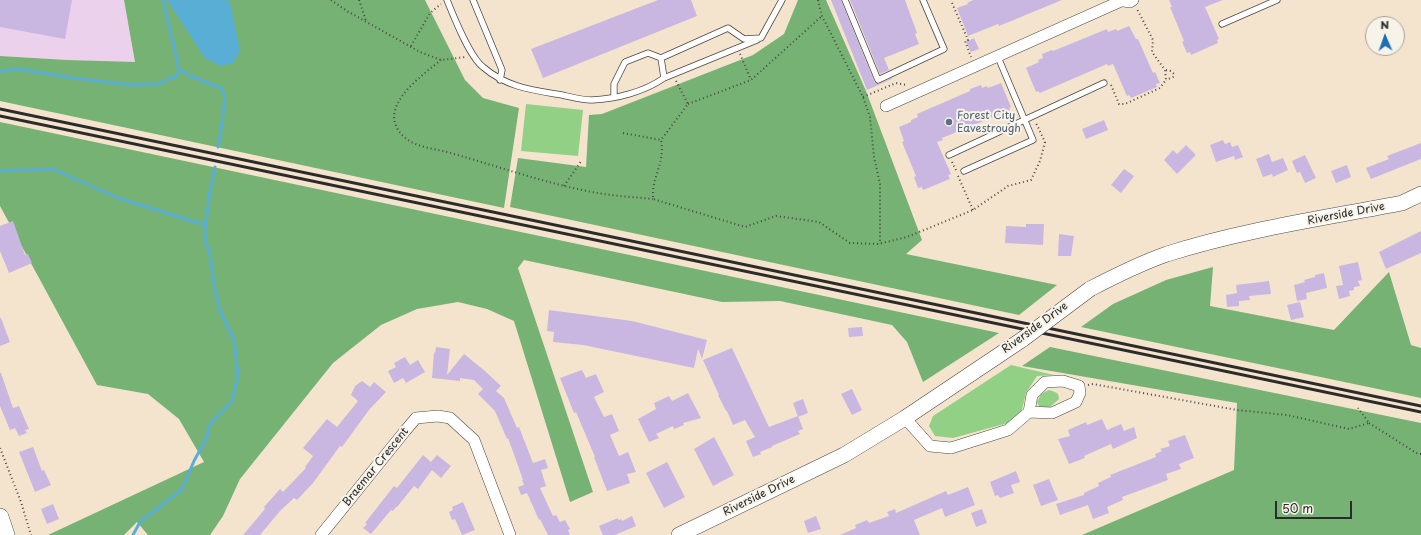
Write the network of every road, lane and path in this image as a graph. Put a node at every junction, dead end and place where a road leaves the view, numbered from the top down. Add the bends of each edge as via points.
1 (331, 0) edge
2 (358, 0) edge
3 (446, 0) edge
4 (473, 0) edge
5 (782, 0) edge
6 (818, 0) edge
7 (845, 0) edge
8 (924, 0) edge
9 (1133, 0) edge
10 (1277, 0) edge
11 (1119, 1) edge
12 (952, 3) dead end
13 (822, 16) junction
14 (366, 21) junction
15 (1222, 24) dead end
16 (761, 38) junction
17 (411, 46) junction
18 (738, 48) junction
19 (474, 56) junction
20 (998, 57) junction
21 (661, 58) junction
22 (441, 60) junction
23 (975, 66) junction
24 (1165, 70) junction
25 (672, 74) junction
26 (664, 78) junction
27 (500, 80) junction
28 (751, 80) junction
29 (1166, 80) junction
30 (1104, 83) joint
31 (925, 89) junction
32 (863, 97) junction
33 (614, 98) junction
34 (688, 104) junction
35 (886, 106) dead end
36 (1033, 115) junction
37 (1025, 119) junction
38 (623, 133) dead end
39 (661, 140) junction
40 (949, 155) joint
41 (582, 160) dead end
42 (964, 171) dead end
43 (564, 186) junction
44 (1421, 194) edge
45 (652, 199) junction
46 (973, 210) junction
47 (880, 244) junction
48 (1079, 386) junction
49 (1358, 408) dead end
50 (1029, 412) junction
51 (905, 418) junction
52 (1368, 424) junction
53 (0, 448) edge
54 (1421, 454) edge
55 (0, 517) edge
56 (6, 535) edge
57 (31, 535) edge
58 (321, 535) edge
59 (510, 535) edge
60 (679, 535) edge

1 - 14 path
2 - 14 path
3 - 17 path via 430,13
3 - 19 lane
4 - 27 lane via 502,70
5 - 16 lane
6 - 13 path
7 - 8 lane via 878,80 944,49
9 - 11 street
9 - 24 path via 1153,40 1152,52
10 - 15 lane
11 - 20 street
12 - 23 path via 968,40 965,42
13 - 28 path
13 - 32 path
14 - 17 path
16 - 18 lane
16 - 21 lane via 744,39 728,28
17 - 22 path
18 - 25 lane
18 - 28 path
19 - 22 path
19 - 27 lane
20 - 23 street
20 - 37 lane
21 - 26 lane
21 - 33 lane via 648,53 625,62 614,84
22 - 43 path via 415,81 395,108 395,122 399,132 408,140 425,147
23 - 31 street
24 - 29 path
24 - 29 path via 1174,74
25 - 26 lane
25 - 34 path
26 - 33 lane via 655,84
27 - 33 lane via 519,87 590,100
28 - 34 path
29 - 30 path via 1160,88 1125,104 1119,104 1109,81
30 - 36 lane
31 - 32 path via 896,83
31 - 35 street
32 - 47 path via 870,118 880,184
34 - 39 path
36 - 37 lane
36 - 46 path via 1045,142 1031,180 1008,186
37 - 40 lane
37 - 42 lane via 1033,140
38 - 39 path
39 - 45 path via 661,164 654,182
40 - 46 path
41 - 43 path
43 - 45 path via 593,193
44 - 51 main road, Riverside Drive, bridge via 1402,203 1230,237 1166,254 1119,274 1090,289
45 - 47 path via 745,227 776,216 819,222 850,243
46 - 47 path via 907,237
48 - 50 street via 1080,393 1076,402 1052,413
48 - 50 street via 1063,381 1046,382 1032,395
48 - 52 path via 1093,384 1237,410 1287,415 1349,429
49 - 52 path
50 - 51 street via 1008,430 951,448 930,446
51 - 60 main road, Riverside Drive via 844,455
52 - 54 path
53 - 57 path
55 - 56 main road
58 - 59 street, Braemar Crescent via 416,418 438,416 450,418 474,440

